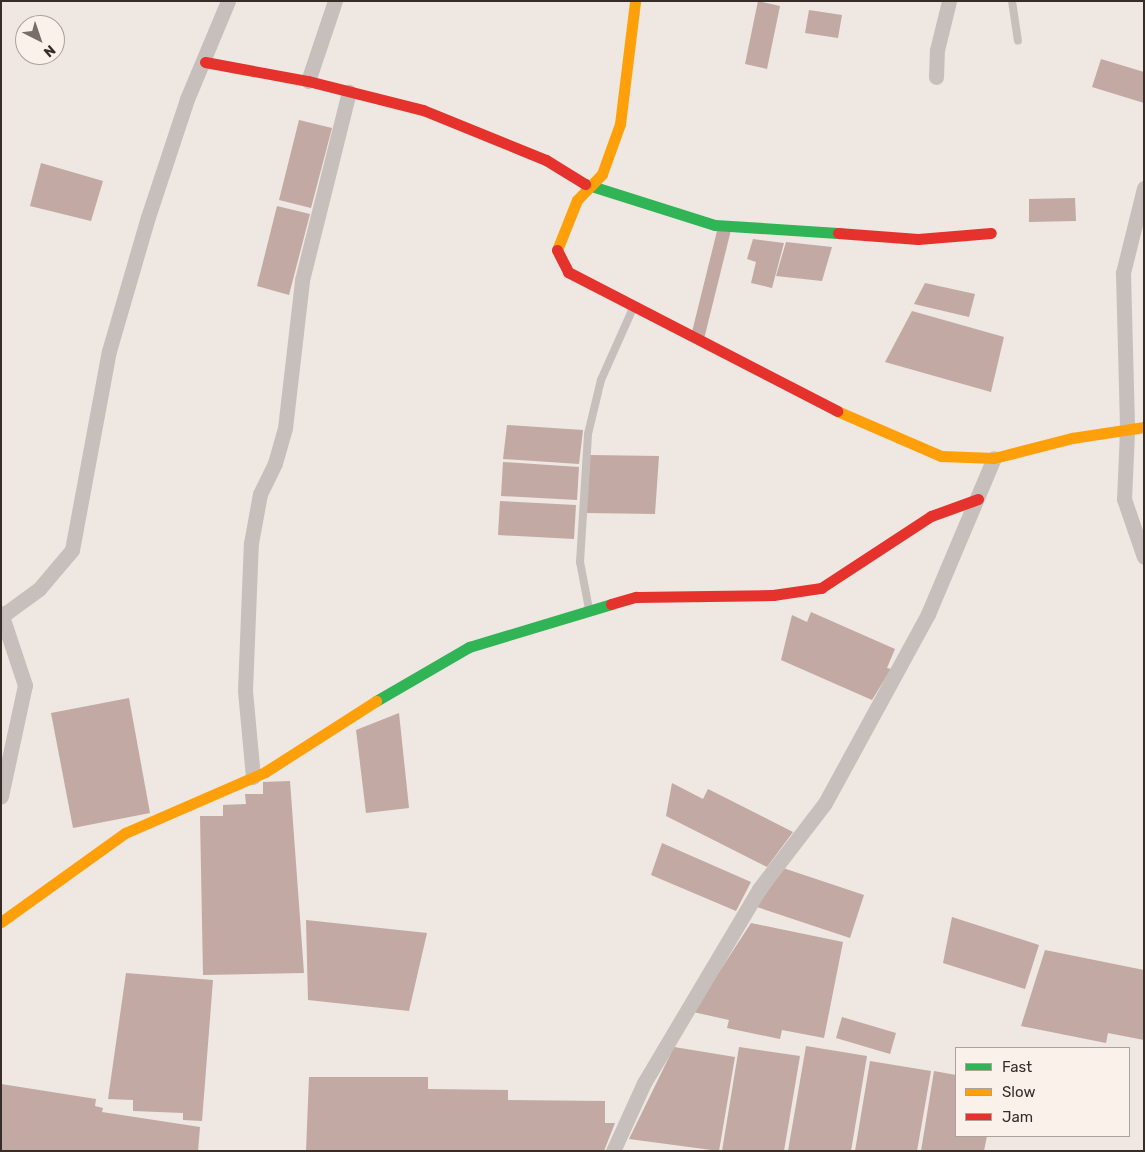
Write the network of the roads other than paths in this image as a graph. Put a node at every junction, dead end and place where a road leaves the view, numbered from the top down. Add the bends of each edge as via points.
1 (228, 1) edge
2 (335, 1) edge
3 (635, 1) edge
4 (949, 1) edge
5 (1012, 1) edge
6 (1018, 41) dead end
7 (205, 62) junction
8 (936, 76) dead end
9 (308, 81) junction
10 (349, 92) junction
11 (590, 187) junction
12 (1144, 188) edge
13 (991, 233) dead end
14 (633, 308) junction
15 (1144, 427) edge
16 (1127, 431) junction
17 (994, 458) junction
18 (978, 499) junction
19 (1144, 557) edge
20 (589, 610) junction
21 (2, 615) edge
22 (253, 777) junction
23 (1, 796) edge
24 (1, 922) edge
25 (613, 1151) edge

1 - 7 street
2 - 9 street
3 - 11 street via 620,124 602,174
4 - 8 street via 937,50
5 - 6 lane
7 - 9 street
7 - 21 street via 187,99 109,351 72,550 39,588
9 - 10 street
10 - 11 street via 423,110 546,160
10 - 22 street via 302,280 285,428 275,463 260,494 251,543 246,690
11 - 13 street via 715,225 918,239
11 - 14 street via 577,200 557,250 568,272
12 - 16 street via 1123,272
14 - 17 street via 808,399 940,456
14 - 20 lane via 602,380 590,425 580,562
15 - 16 street
16 - 17 street via 1072,438
16 - 19 street via 1124,499
17 - 18 street
18 - 20 street via 931,516 821,588 773,595 636,598
18 - 25 street via 928,614 825,803 759,889 644,1083
20 - 22 street via 469,647 419,673
21 - 23 street via 26,685
22 - 24 street via 125,834

